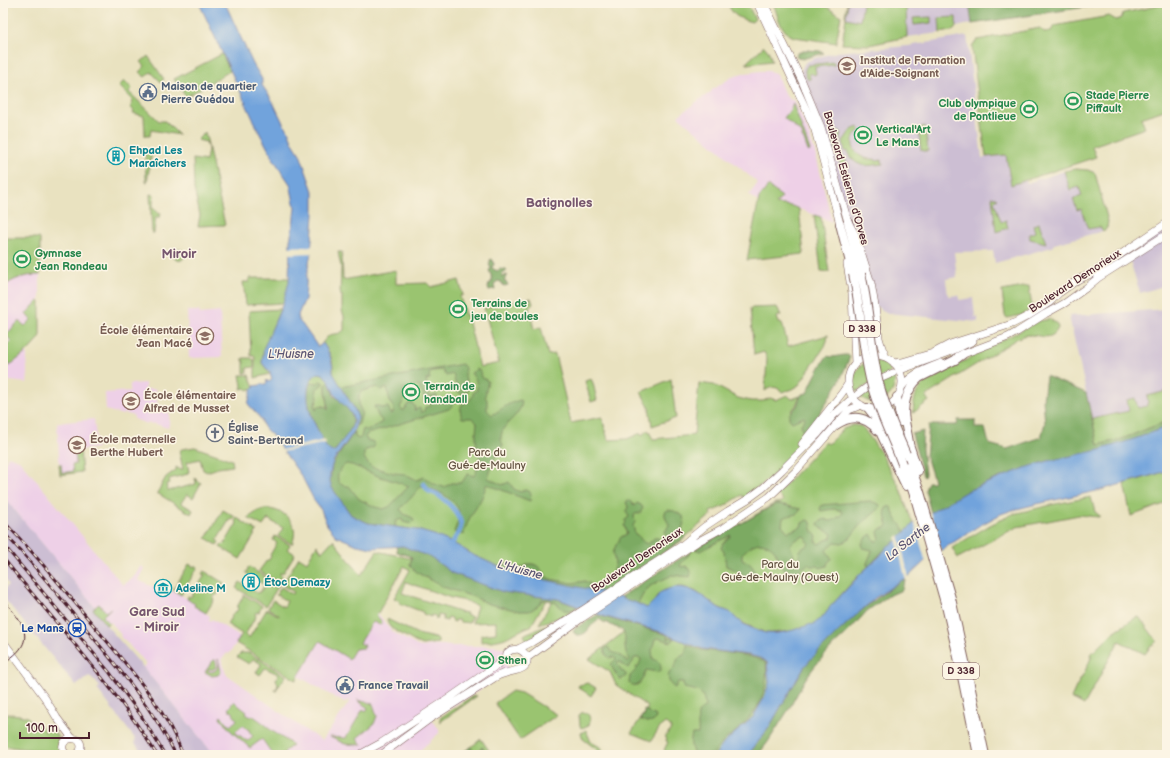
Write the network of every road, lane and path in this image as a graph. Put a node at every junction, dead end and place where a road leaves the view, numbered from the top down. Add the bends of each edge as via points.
1 (757, 3) edge
2 (764, 3) edge
3 (844, 223) junction
4 (1167, 224) edge
5 (842, 233) junction
6 (1167, 234) edge
7 (857, 274) junction
8 (1012, 324) junction
9 (972, 341) junction
10 (957, 342) junction
11 (993, 342) junction
12 (947, 353) junction
13 (963, 354) junction
14 (886, 357) junction
15 (855, 363) junction
16 (894, 363) junction
17 (903, 369) dead end
18 (893, 373) dead end
19 (848, 384) junction
20 (901, 388) junction
21 (858, 394) tunnel mouth
22 (897, 397) junction
23 (849, 401) tunnel mouth
24 (865, 406) junction
25 (836, 425) junction
26 (881, 434) junction
27 (816, 438) junction
28 (909, 443) junction
29 (807, 448) junction
30 (912, 479) junction
31 (633, 581) junction
32 (948, 601) junction
33 (3, 640) edge
34 (518, 649) junction
35 (506, 657) junction
36 (527, 658) junction
37 (514, 670) junction
38 (57, 718) junction
39 (72, 738) junction
40 (64, 742) junction
41 (80, 753) edge
42 (67, 755) edge
43 (359, 755) edge
44 (381, 755) edge
45 (978, 755) edge
46 (985, 755) edge

1 - 3 main road, Boulevard Estienne d'Orves / D 338 via 806,107
2 - 3 main road, Boulevard Estienne d'Orves / D 338 via 821,127
3 - 5 highway, Boulevard Estienne d'Orves / D 338
3 - 7 highway, Boulevard Estienne d'Orves / D 338
3 - 14 main road via 856,236 871,283 879,338
4 - 8 main road, Boulevard Demorieux via 1080,279 1050,302
5 - 7 highway, Boulevard Estienne d'Orves / D 338
5 - 15 main road via 852,293
6 - 11 main road, Boulevard Demorieux via 1098,278 1065,303 1014,334
7 - 30 highway, D 338, bridge via 866,295 879,383 888,413 906,454
7 - 30 highway, D 338, bridge via 871,382 902,464
8 - 9 main road via 1008,328
8 - 10 main road
9 - 10 main road
9 - 12 main road
10 - 16 main road via 932,353
11 - 12 main road
11 - 13 main road
12 - 17 main road
13 - 20 main road via 915,374
13 - 28 highway, D 338 via 919,378 909,391 904,415
14 - 15 main road via 870,355
14 - 16 main road
15 - 19 main road via 849,372
16 - 20 main road via 901,375
18 - 21 main road
19 - 24 main road via 851,395
19 - 27 main road
20 - 22 main road
22 - 24 main road via 884,407
22 - 28 highway, D 338
23 - 27 main road
24 - 25 main road via 849,410
24 - 26 highway via 875,417
25 - 26 highway via 846,419 860,418 870,422
25 - 27 main road
26 - 30 highway, D 338
27 - 29 main road
27 - 29 main road
28 - 30 highway, D 338
29 - 31 main road, Boulevard Demorieux via 748,500 704,527
29 - 31 main road, Boulevard Demorieux via 779,488 769,497 723,528
30 - 32 highway, D 338
31 - 34 main road, Boulevard Demorieux
31 - 36 main road, Boulevard Demorieux
32 - 45 highway, D 338
32 - 46 highway, D 338 via 966,662
33 - 38 main road
34 - 35 main road, Boulevard Demorieux via 511,650
34 - 36 main road via 525,653
35 - 37 main road via 506,665
35 - 43 main road, Boulevard Demorieux via 448,699
36 - 37 main road, Boulevard Demorieux via 523,668
37 - 44 main road, Boulevard Demorieux via 477,688
38 - 39 main road
38 - 40 main road
39 - 40 main road
39 - 41 main road via 79,742
40 - 42 main road via 63,749

